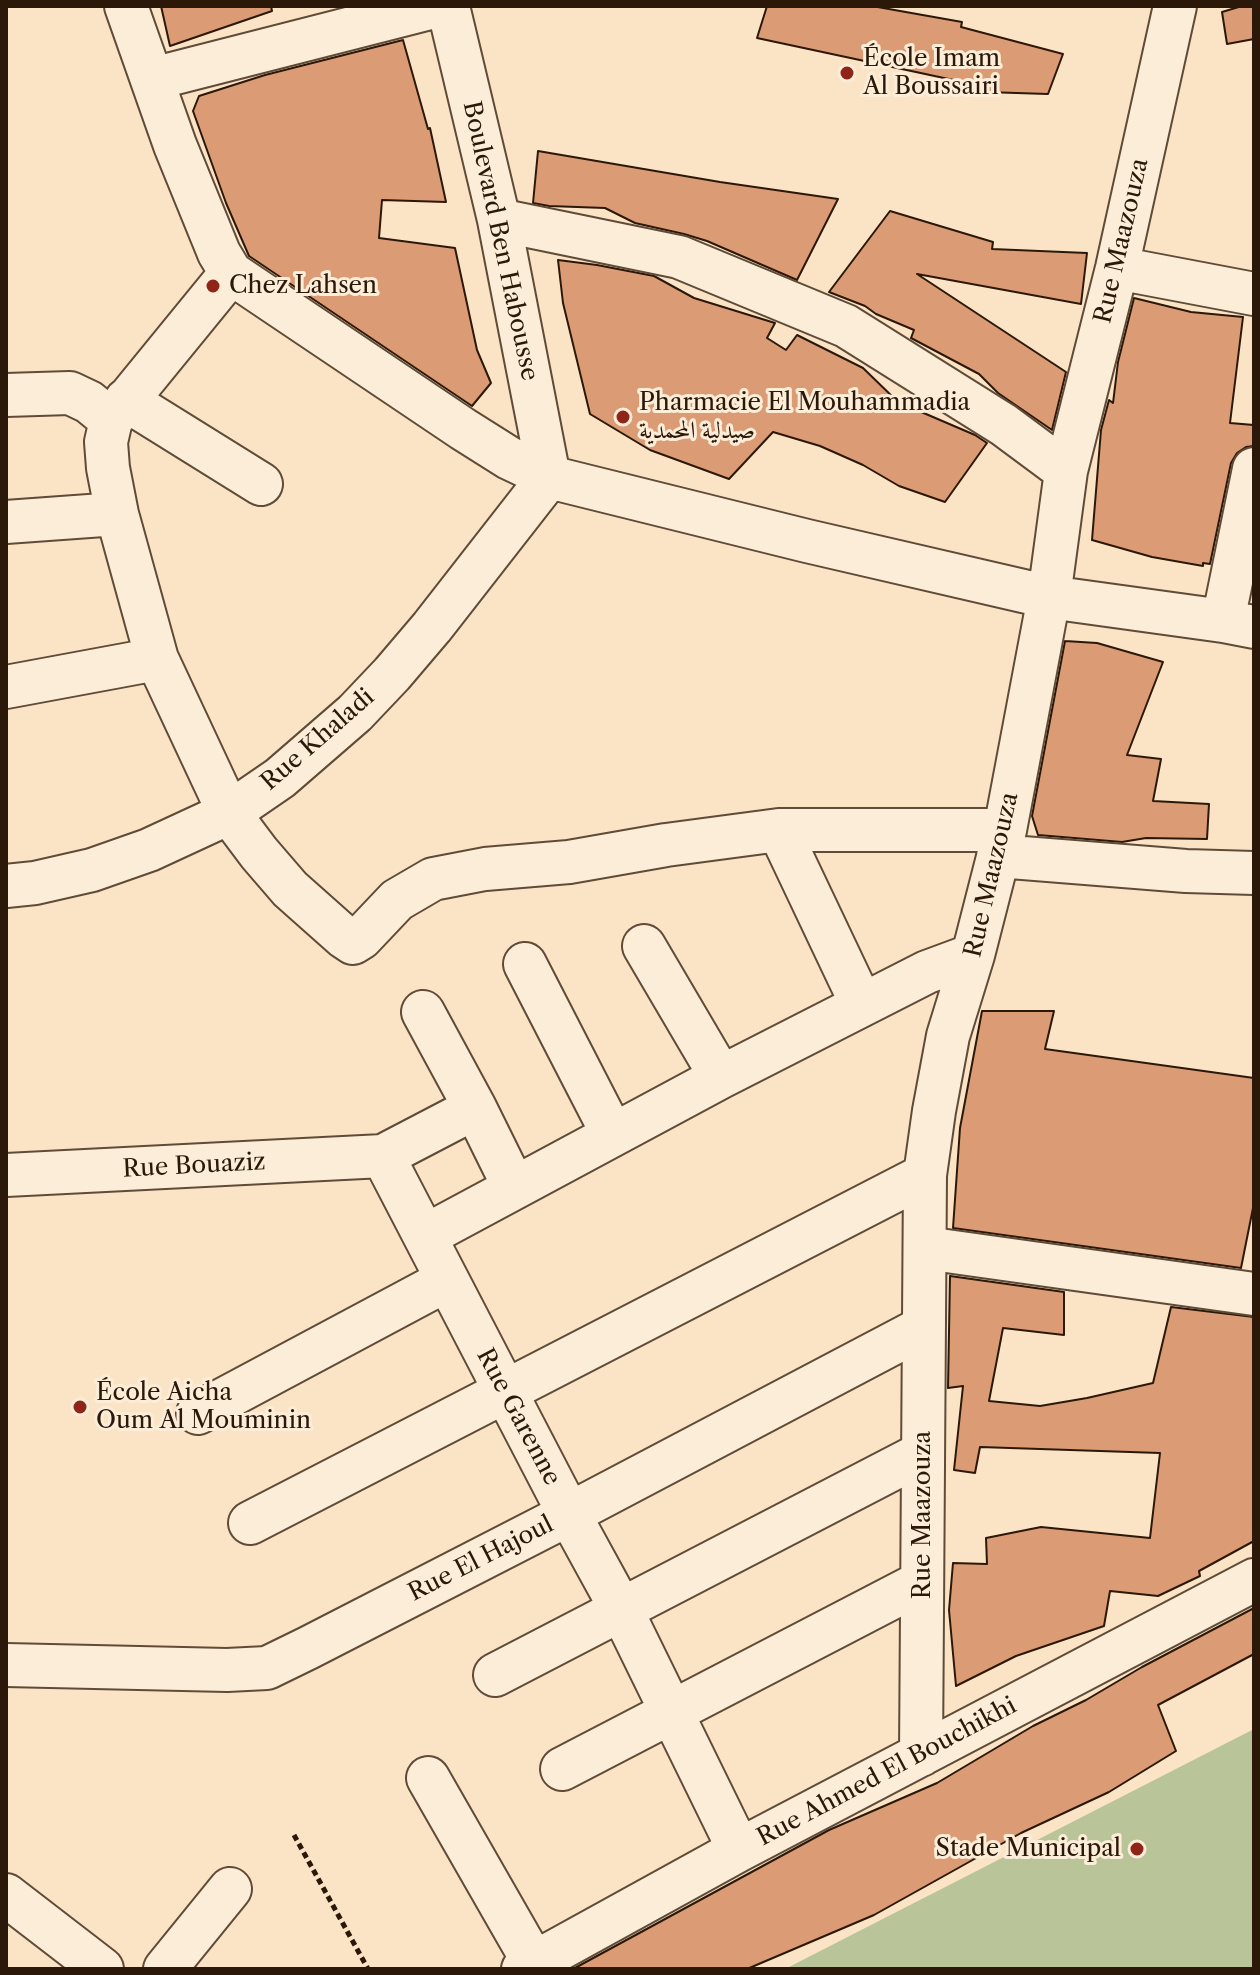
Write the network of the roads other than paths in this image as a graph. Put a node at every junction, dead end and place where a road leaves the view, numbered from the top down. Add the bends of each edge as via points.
1 (126, 6) edge
2 (438, 6) edge
3 (448, 6) edge
4 (1175, 6) edge
5 (152, 79) junction
6 (499, 220) junction
7 (1117, 268) junction
8 (231, 273) junction
9 (1254, 294) edge
10 (6, 395) edge
11 (118, 410) junction
12 (1254, 469) edge
13 (1066, 471) junction
14 (549, 477) junction
15 (261, 484) dead end
16 (117, 514) junction
17 (6, 522) edge
18 (1049, 597) junction
19 (1238, 624) edge
20 (157, 659) junction
21 (6, 687) edge
22 (229, 813) junction
23 (779, 830) junction
24 (1002, 843) junction
25 (1254, 873) edge
26 (6, 886) edge
27 (644, 946) dead end
28 (973, 955) junction
29 (525, 964) dead end
30 (862, 1005) junction
31 (423, 1012) dead end
32 (721, 1077) junction
33 (475, 1108) junction
34 (613, 1135) junction
35 (383, 1156) junction
36 (6, 1175) edge
37 (925, 1175) junction
38 (514, 1187) junction
39 (425, 1236) junction
40 (925, 1248) junction
41 (447, 1280) junction
42 (1254, 1294) edge
43 (924, 1327) junction
44 (505, 1391) junction
45 (198, 1413) dead end
46 (923, 1453) junction
47 (569, 1514) junction
48 (250, 1523) dead end
49 (1254, 1580) edge
50 (922, 1582) junction
51 (621, 1609) junction
52 (6, 1665) edge
53 (495, 1675) dead end
54 (672, 1712) junction
55 (921, 1755) junction
56 (562, 1769) dead end
57 (428, 1778) dead end
58 (739, 1850) junction
59 (230, 1889) dead end
60 (6, 1895) edge
61 (528, 1966) edge
62 (102, 1969) edge
63 (165, 1969) edge

1 - 5 street
2 - 5 street
3 - 6 street, Boulevard Ben Habousse
4 - 7 street, Rue Maazouza
5 - 8 street
6 - 13 street via 679,257 846,326 1004,425
6 - 14 street, Boulevard Ben Habousse
7 - 9 street
7 - 13 street, Rue Maazouza
8 - 11 street
8 - 14 street via 472,435
10 - 11 street via 70,393
11 - 15 street
11 - 16 street via 106,442
12 - 19 street
13 - 18 street, Rue Maazouza
14 - 18 street
14 - 22 street, Rue Khaladi via 432,627 364,703 280,778
16 - 17 street
16 - 20 street
18 - 19 street
18 - 24 street, Rue Maazouza
20 - 21 street
20 - 22 street
22 - 23 street via 290,889 353,943 397,900 433,879
22 - 26 street, Rue Khaladi via 92,870
23 - 24 street
23 - 30 street
24 - 25 street via 1186,871
24 - 28 street, Rue Maazouza
27 - 32 street
28 - 30 street
28 - 37 street, Rue Maazouza via 948,1036
29 - 34 street
30 - 32 street
31 - 33 street
32 - 34 street
33 - 35 street
33 - 38 street
34 - 38 street
35 - 36 street, Rue Bouaziz
35 - 39 street, Rue Garenne
37 - 40 street, Rue Maazouza
37 - 44 street
38 - 39 street
39 - 41 street, Rue Garenne
40 - 42 street
40 - 43 street, Rue Maazouza
41 - 44 street, Rue Garenne
41 - 45 street
43 - 46 street, Rue Maazouza
43 - 47 street, Rue El Hajoul
44 - 47 street, Rue Garenne
44 - 48 street
46 - 50 street, Rue Maazouza
46 - 51 street
47 - 51 street, Rue Garenne
47 - 52 street, Rue El Hajoul via 267,1668
49 - 55 street, Rue Ahmed El Bouchikhi
50 - 54 street
50 - 55 street, Rue Maazouza
51 - 53 street
51 - 54 street, Rue Garenne
54 - 56 street
54 - 58 street, Rue Garenne
55 - 58 street, Rue Ahmed El Bouchikhi
57 - 61 street
58 - 61 street, Rue Ahmed El Bouchikhi
59 - 63 street
60 - 62 street

